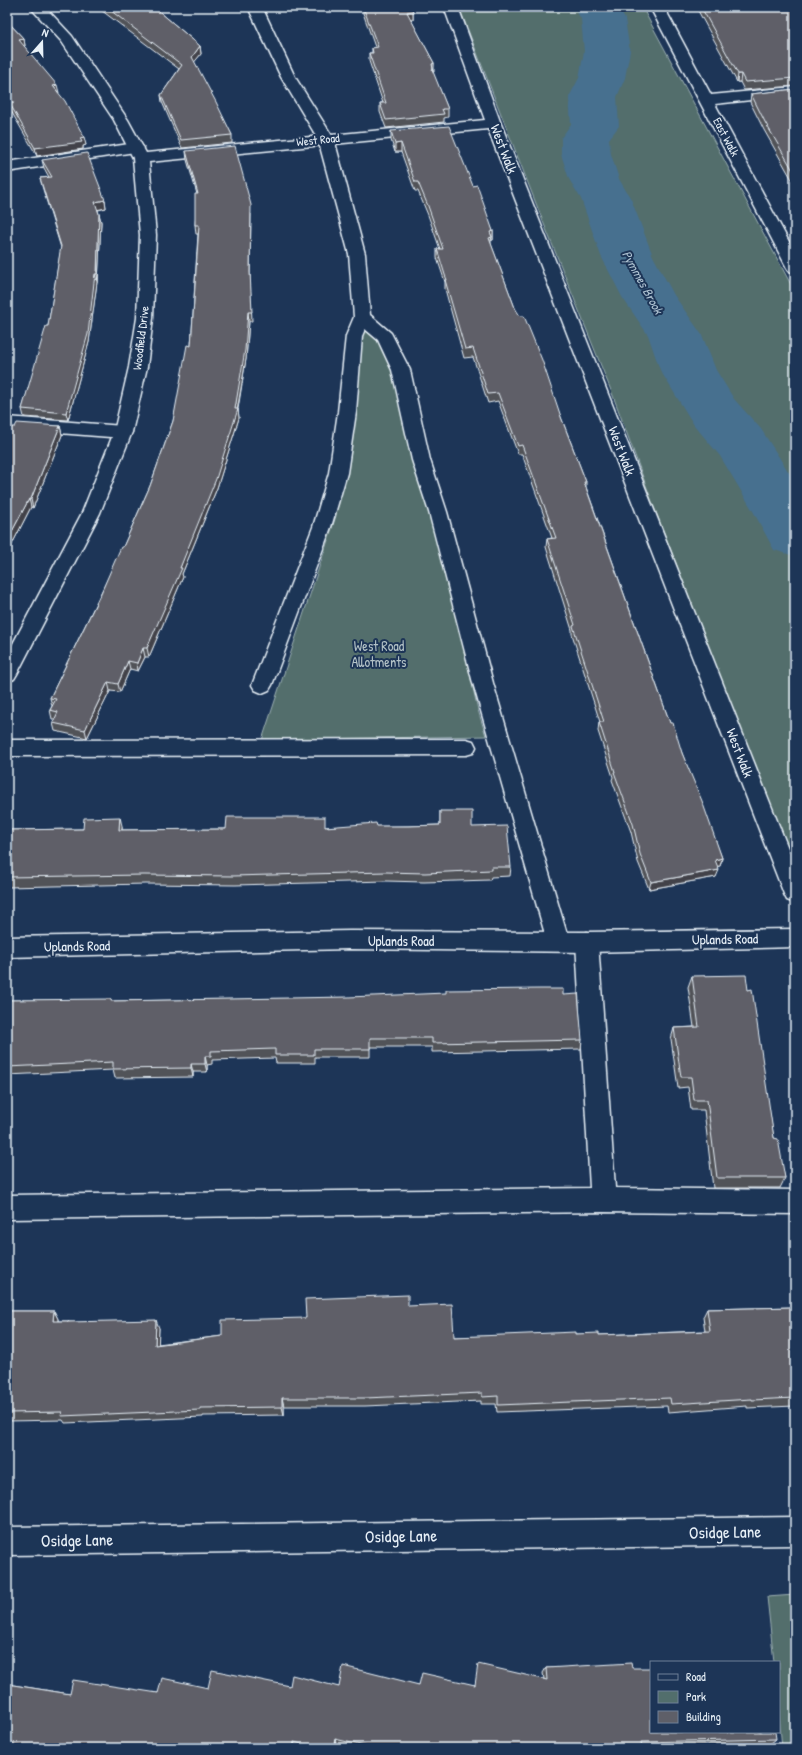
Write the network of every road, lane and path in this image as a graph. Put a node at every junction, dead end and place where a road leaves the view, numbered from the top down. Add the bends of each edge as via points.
1 (37, 7) edge
2 (255, 7) edge
3 (451, 7) edge
4 (657, 7) edge
5 (795, 91) edge
6 (707, 100) junction
7 (494, 124) junction
8 (326, 139) junction
9 (139, 153) junction
10 (7, 167) edge
11 (795, 268) edge
12 (362, 317) junction
13 (7, 423) edge
14 (123, 432) junction
15 (7, 674) edge
16 (262, 685) dead end
17 (466, 747) dead end
18 (7, 748) edge
19 (795, 894) edge
20 (795, 938) edge
21 (558, 941) junction
22 (587, 942) junction
23 (7, 948) edge
24 (603, 1200) junction
25 (795, 1202) edge
26 (7, 1206) edge
27 (795, 1531) edge
28 (7, 1541) edge

1 - 9 street, Woodfield Drive via 67,39 121,120
2 - 8 street via 288,77
3 - 7 street, West Walk
4 - 6 street, East Walk
5 - 6 street
6 - 11 street, East Walk
7 - 8 street, West Road
7 - 19 street, West Walk
8 - 9 street, West Road
8 - 12 street via 357,254
9 - 10 street, West Road
9 - 14 street, Woodfield Drive via 148,236 145,318 138,367
12 - 16 street via 354,336 338,473 322,527
12 - 21 street via 385,337 401,370 421,460 438,512 483,683
13 - 14 street
14 - 15 street, Woodfield Drive via 91,513
17 - 18 street
20 - 22 street, Uplands Road
21 - 22 street, Uplands Road
21 - 23 street, Uplands Road via 350,940
22 - 24 street
24 - 25 street
24 - 26 street
27 - 28 street, Osidge Lane

